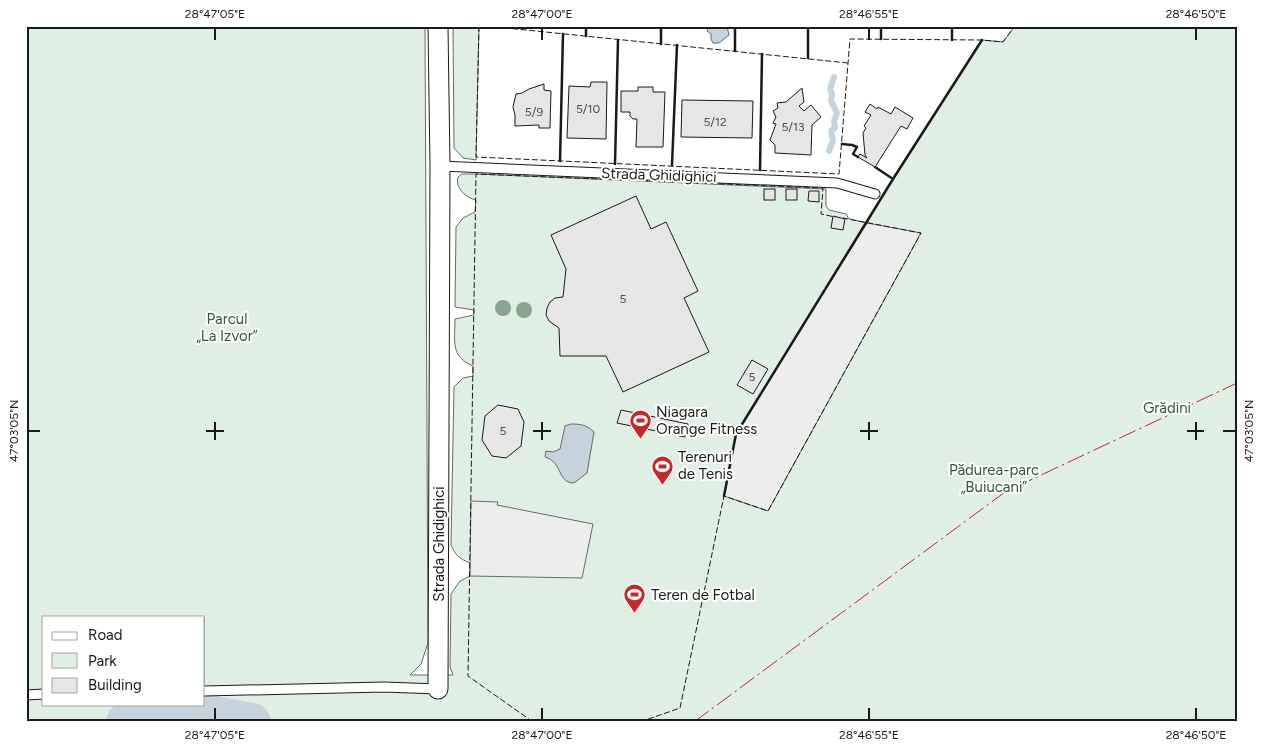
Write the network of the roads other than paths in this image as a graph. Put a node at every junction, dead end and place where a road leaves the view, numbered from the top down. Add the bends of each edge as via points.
1 (438, 26) edge
2 (440, 166) junction
3 (875, 194) dead end
4 (438, 688) joint
5 (205, 691) edge
6 (42, 694) edge
7 (26, 695) edge

1 - 2 street, Strada Ghidighici
2 - 3 lane, Strada Ghidighici via 837,183
2 - 4 street, Strada Ghidighici
4 - 5 lane, Strada Ghidighici
6 - 7 lane

